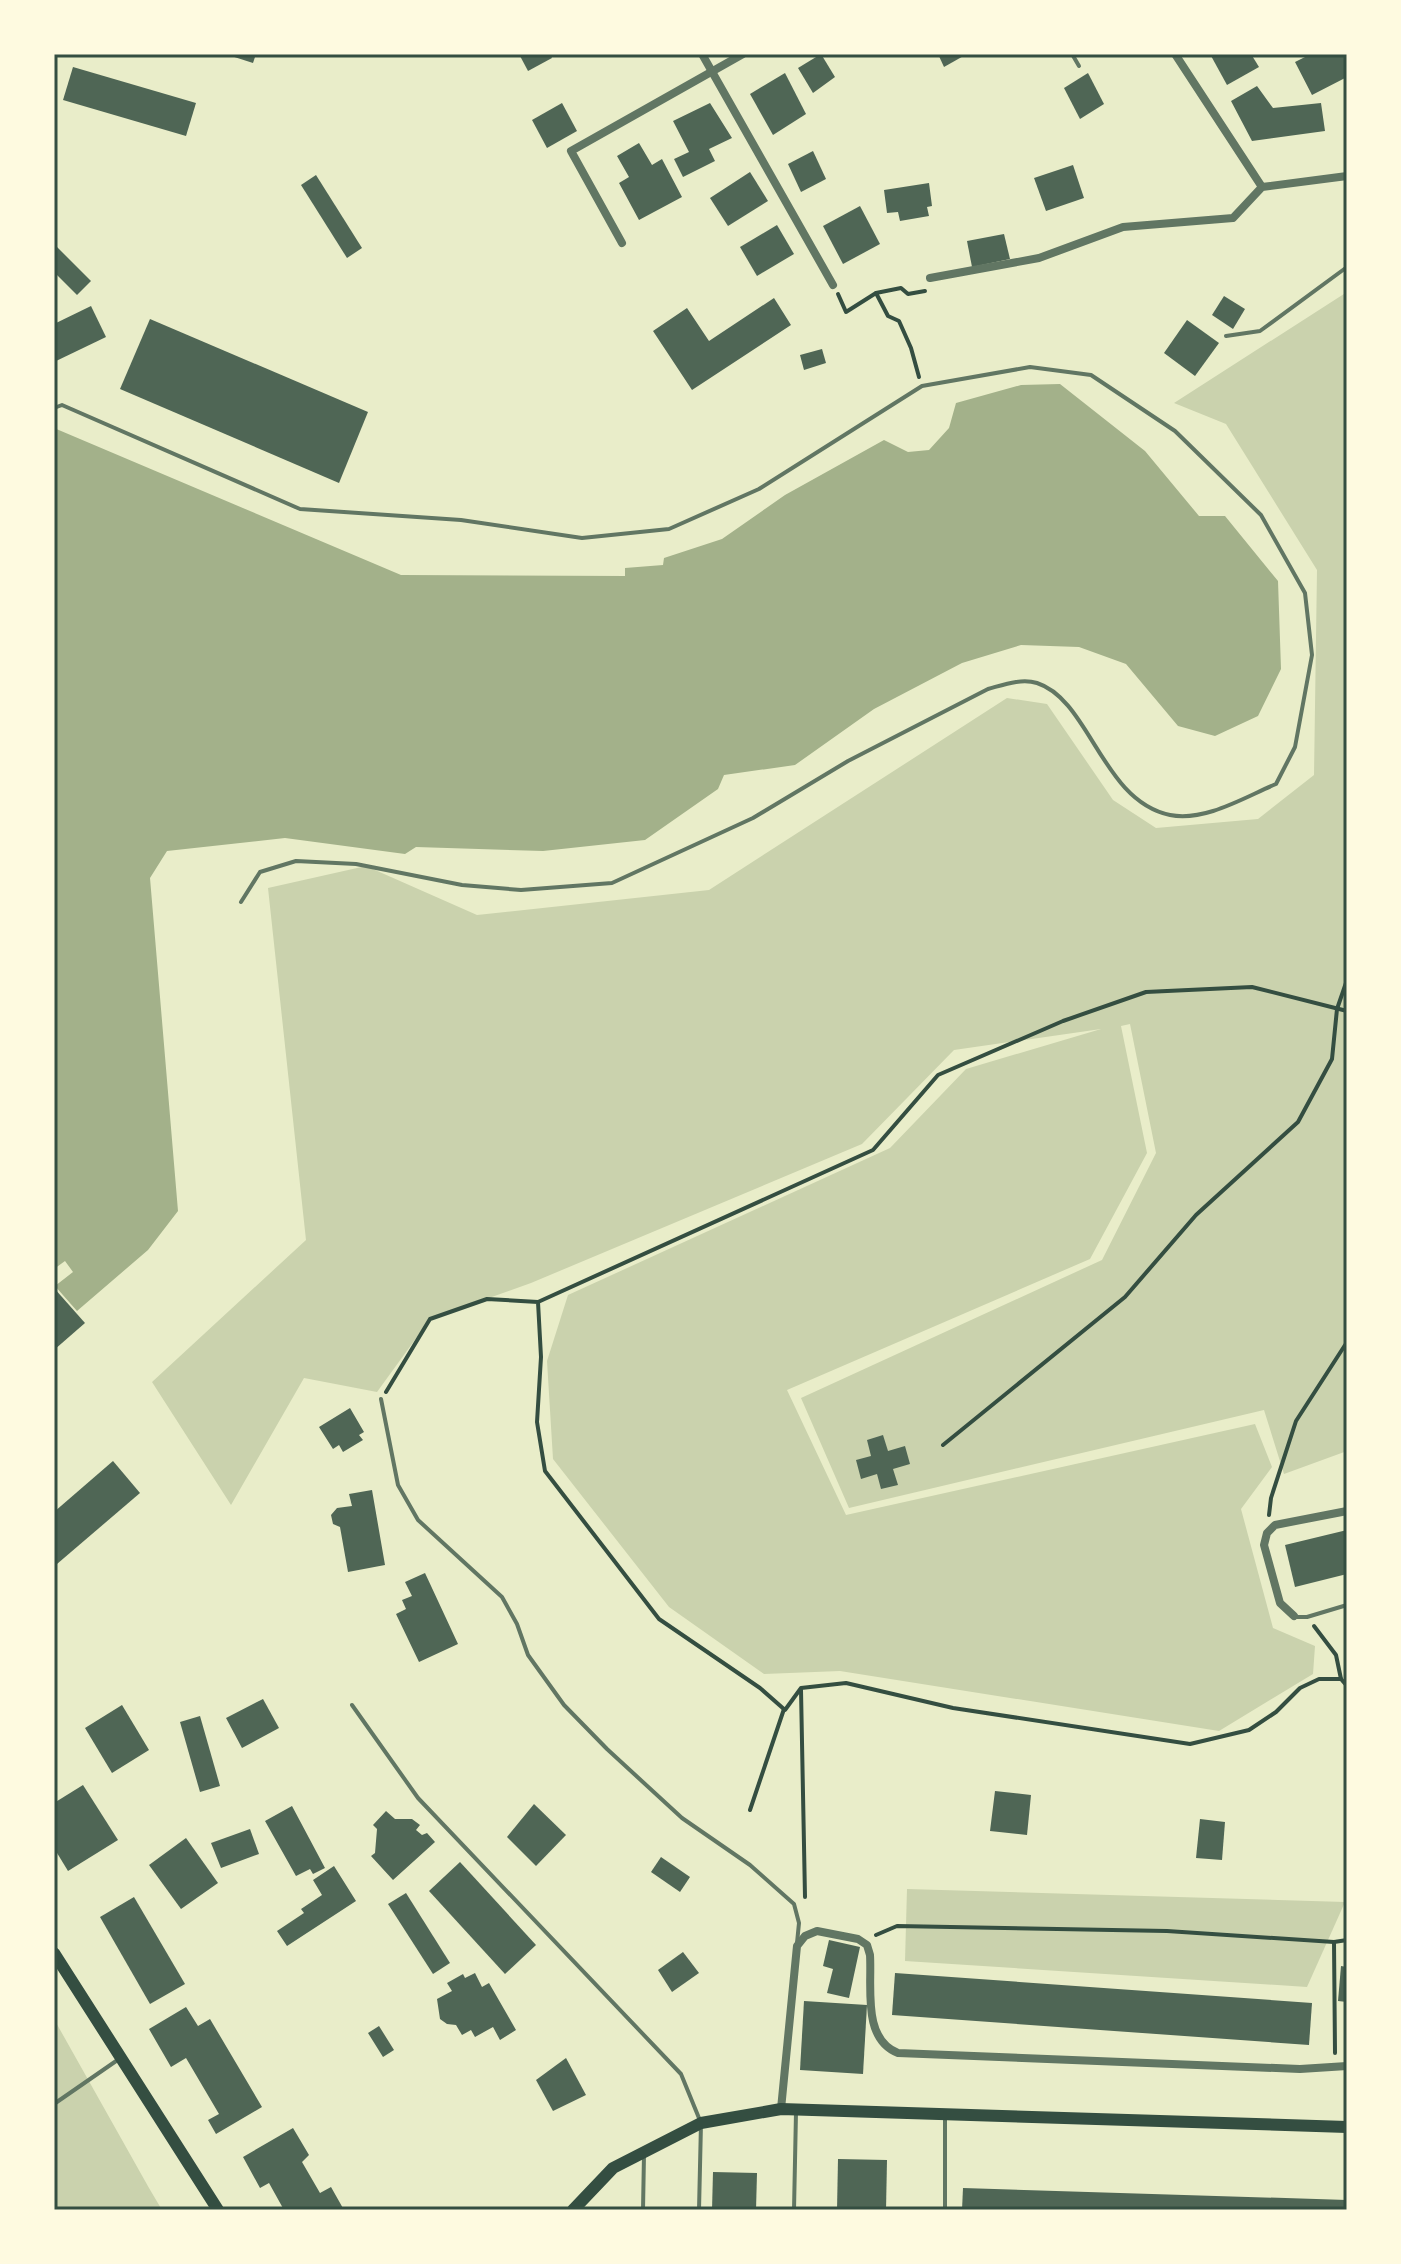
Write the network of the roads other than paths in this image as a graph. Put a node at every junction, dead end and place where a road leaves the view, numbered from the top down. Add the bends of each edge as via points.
1 (702, 54) edge
2 (743, 54) edge
3 (1072, 54) edge
4 (1175, 54) edge
5 (1079, 66) dead end
6 (712, 71) junction
7 (1347, 176) edge
8 (1262, 187) junction
9 (622, 243) dead end
10 (1347, 267) edge
11 (930, 278) road end
12 (833, 285) road end
13 (1226, 336) dead end
14 (54, 408) edge
15 (241, 902) dead end
16 (381, 1399) road end
17 (1347, 1511) edge
18 (1347, 1605) edge
19 (1294, 1616) joint
20 (352, 1705) dead end
21 (797, 1946) junction
22 (54, 1953) edge
23 (121, 2057) junction
24 (1347, 2066) edge
25 (54, 2104) edge
26 (781, 2109) junction
27 (796, 2109) junction
28 (945, 2112) junction
29 (701, 2123) junction
30 (1347, 2127) edge
31 (644, 2152) junction
32 (218, 2210) edge
33 (573, 2210) edge
34 (643, 2210) edge
35 (699, 2210) edge
36 (794, 2210) edge
37 (945, 2210) edge

1 - 6 street
2 - 6 street
3 - 5 lane
4 - 8 street
6 - 9 street via 571,151
6 - 12 street
7 - 8 street
8 - 11 street via 1233,218 1123,227 1039,258
10 - 13 lane via 1260,331
14 - 15 lane via 62,405 300,509 461,520 582,538 669,529 759,489 922,386 1030,367 1091,375 1175,431 1261,515 1305,593 1312,655 1295,747 1276,784 1204,814 1171,815 1146,805 1123,787 1061,697 1036,683 1010,682 848,761 753,818 612,883 521,890 462,885 356,864 296,861 260,872
16 - 21 lane via 398,1485 418,1520 502,1597 528,1655 564,1705 607,1749 682,1818 750,1865 794,1904
17 - 19 street via 1275,1525 1267,1533 1264,1545 1280,1603
18 - 19 lane
20 - 29 lane via 418,1798 681,2074
21 - 24 street via 817,1931 863,1941 870,1955 873,2028 882,2044 898,2053 1300,2069
21 - 26 street
22 - 23 main road
23 - 25 lane
23 - 32 main road
26 - 27 main road
26 - 29 main road
27 - 28 main road
27 - 36 lane
28 - 30 main road
28 - 37 lane
29 - 31 main road
29 - 35 lane
31 - 33 main road via 613,2168
31 - 34 lane

